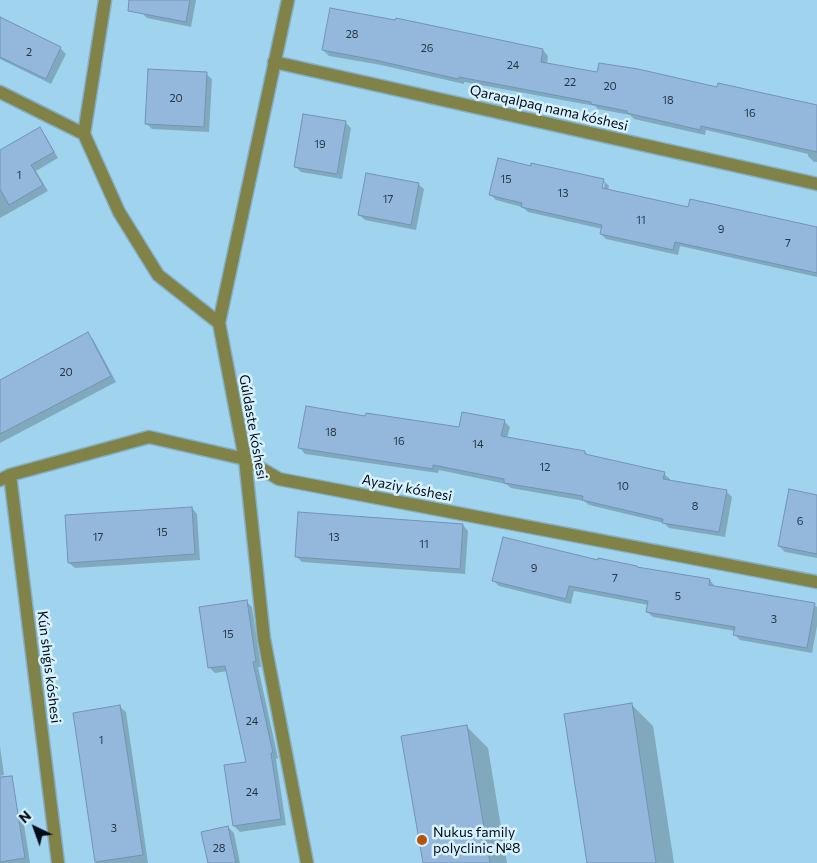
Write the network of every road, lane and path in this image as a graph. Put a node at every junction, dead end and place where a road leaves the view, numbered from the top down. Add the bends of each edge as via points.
1 (105, 0) edge
2 (288, 0) edge
3 (274, 62) junction
4 (3, 97) edge
5 (84, 134) junction
6 (817, 184) edge
7 (219, 323) junction
8 (245, 458) junction
9 (5, 478) edge
10 (817, 582) edge
11 (58, 863) edge
12 (307, 863) edge

1 - 5 street
2 - 3 street, Gúldaste kóshesi
3 - 6 street, Qaraqalpaq nama kóshesi
3 - 7 street, Gúldaste kóshesi
4 - 5 street
5 - 7 street via 119,212 158,275
7 - 8 street, Gúldaste kóshesi
8 - 9 street, Ayaziy kóshesi via 149,437
8 - 10 street, Ayaziy kóshesi via 279,479
8 - 12 street, Gúldaste kóshesi via 264,639
9 - 11 street, Kún shıǵıs kóshesi

